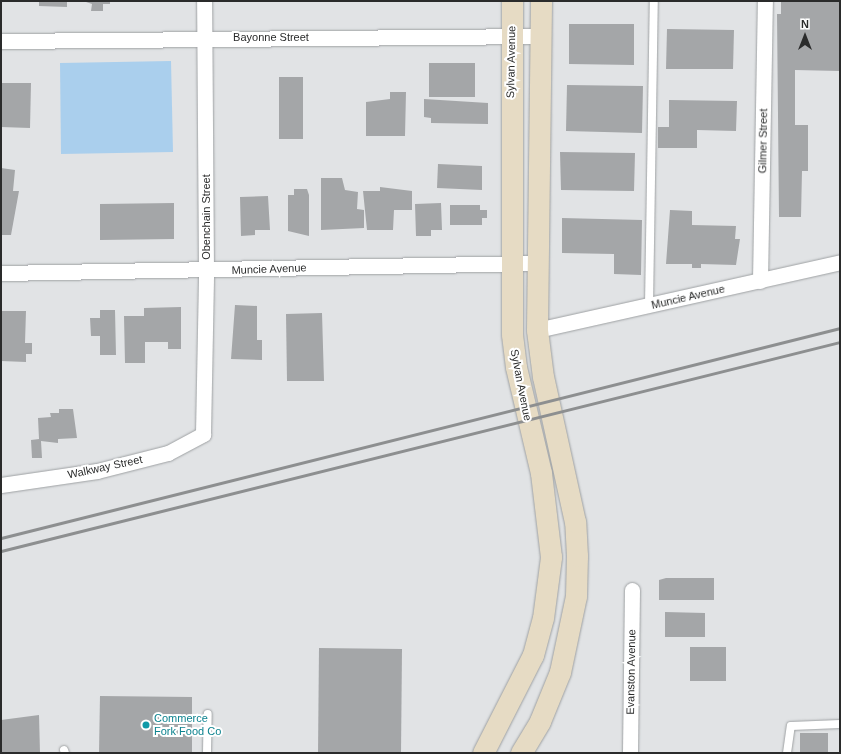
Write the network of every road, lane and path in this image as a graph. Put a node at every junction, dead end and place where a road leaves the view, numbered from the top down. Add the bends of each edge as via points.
1 (204, 1) edge
2 (512, 1) edge
3 (541, 1) edge
4 (654, 1) edge
5 (765, 1) edge
6 (540, 36) junction
7 (205, 37) junction
8 (512, 37) junction
9 (1, 41) edge
10 (840, 262) edge
11 (510, 263) junction
12 (536, 263) junction
13 (206, 271) junction
14 (1, 273) edge
15 (760, 280) junction
16 (649, 306) junction
17 (537, 330) junction
18 (203, 434) joint
19 (1, 485) edge
20 (632, 590) dead end
21 (208, 714) dead end
22 (840, 724) edge
23 (207, 753) edge
24 (482, 753) edge
25 (521, 753) edge
26 (630, 753) edge
27 (787, 753) edge

1 - 7 street, Obenchain Street
2 - 8 main road, Sylvan Avenue
3 - 6 main road
4 - 16 lane
5 - 15 street, Gilmer Street
6 - 8 street, Bayonne Street
6 - 12 main road
7 - 8 street, Bayonne Street
7 - 9 street, Bayonne Street
7 - 13 street, Obenchain Street
8 - 11 main road, Sylvan Avenue
10 - 15 street, Muncie Avenue
11 - 12 street, Muncie Avenue
11 - 13 street, Muncie Avenue
11 - 24 main road, Sylvan Avenue via 516,367 541,474 551,557 543,618 533,655
12 - 17 main road
13 - 14 street, Muncie Avenue
13 - 18 street, Obenchain Street
15 - 16 street, Muncie Avenue
16 - 17 street, Muncie Avenue
17 - 25 main road via 543,377 575,522 576,596 560,672 540,721
18 - 19 street, Walkway Street via 168,452 96,471
20 - 26 street, Evanston Avenue
21 - 23 lane
22 - 27 lane via 791,726

